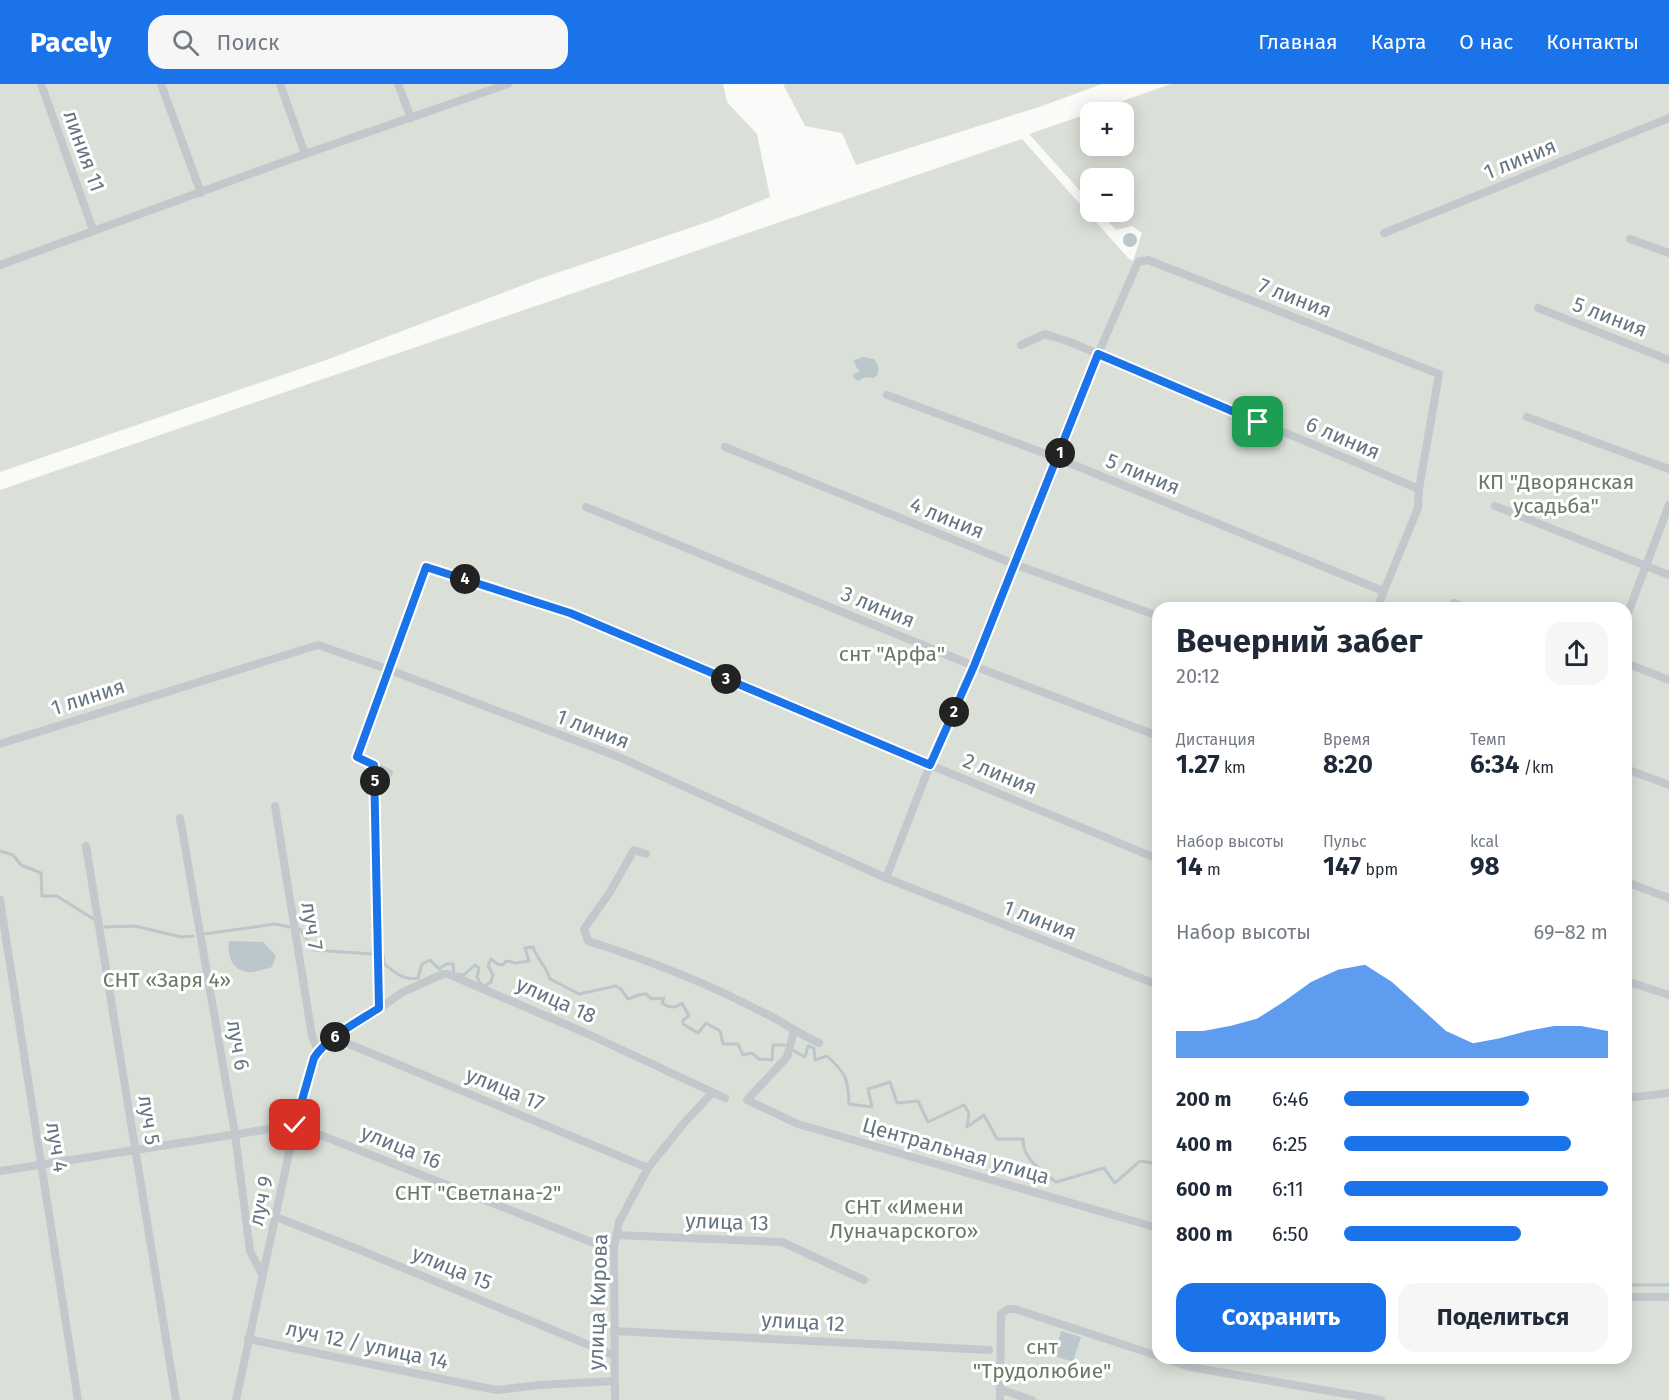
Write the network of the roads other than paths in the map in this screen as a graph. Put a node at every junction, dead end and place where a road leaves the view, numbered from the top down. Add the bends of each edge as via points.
1 (41, 84) edge
2 (161, 84) edge
3 (280, 84) edge
4 (398, 84) edge
5 (508, 84) edge
6 (411, 118) junction
7 (1669, 118) edge
8 (305, 154) junction
9 (201, 193) junction
10 (93, 230) junction
11 (1384, 233) dead end
12 (1630, 239) dead end
13 (1669, 253) edge
14 (0, 265) edge
15 (1538, 308) dead end
16 (1021, 345) dead end
17 (1098, 354) junction
18 (1669, 360) edge
19 (887, 395) dead end
20 (1527, 417) dead end
21 (724, 447) dead end
22 (1057, 459) junction
23 (1669, 469) edge
24 (1419, 489) junction
25 (1669, 505) edge
26 (1495, 506) dead end
27 (586, 507) dead end
28 (1014, 564) junction
29 (1646, 565) junction
30 (1669, 575) edge
31 (1383, 591) junction
32 (1379, 602) edge
33 (1632, 602) edge
34 (1152, 614) edge
35 (1632, 665) edge
36 (974, 666) junction
37 (387, 669) junction
38 (1669, 680) edge
39 (1152, 734) edge
40 (0, 744) edge
41 (374, 765) junction
42 (930, 765) junction
43 (1632, 771) edge
44 (389, 773) dead end
45 (1669, 785) edge
46 (275, 806) dead end
47 (180, 818) dead end
48 (86, 846) dead end
49 (646, 854) dead end
50 (1152, 857) edge
51 (886, 878) junction
52 (1632, 884) edge
53 (1669, 898) edge
54 (0, 900) edge
55 (1152, 983) edge
56 (1632, 983) edge
57 (1669, 995) edge
58 (382, 1007) junction
59 (794, 1031) junction
60 (819, 1043) dead end
61 (349, 1044) dead end
62 (318, 1052) junction
63 (712, 1093) junction
64 (1669, 1093) edge
65 (1632, 1097) edge
66 (724, 1098) dead end
67 (295, 1125) junction
68 (308, 1130) dead end
69 (235, 1134) junction
70 (136, 1149) junction
71 (42, 1164) junction
72 (648, 1167) junction
73 (0, 1171) edge
74 (276, 1217) junction
75 (1152, 1226) edge
76 (616, 1235) junction
77 (614, 1251) junction
78 (263, 1276) junction
79 (864, 1280) dead end
80 (1632, 1297) edge
81 (1669, 1298) edge
82 (614, 1331) junction
83 (248, 1339) junction
84 (989, 1350) dead end
85 (613, 1354) junction
86 (1152, 1354) edge
87 (1181, 1364) edge
88 (614, 1382) junction
89 (1000, 1389) junction
90 (78, 1400) edge
91 (176, 1400) edge
92 (236, 1400) edge
93 (615, 1400) edge
94 (1000, 1400) edge
95 (1032, 1400) edge
96 (1381, 1400) edge

1 - 10 street, линия 11
2 - 9 street
3 - 8 street
4 - 6 street
5 - 6 street
6 - 8 street
7 - 11 street, 1 линия
8 - 9 street
9 - 10 street
10 - 14 street
12 - 13 street
15 - 18 street, 5 линия
16 - 17 street, 6 линия via 1045,334
17 - 22 street
17 - 24 street, 6 линия
17 - 24 street, 7 линия via 1138,262 1148,260 1438,374
19 - 22 street, 5 линия
20 - 23 street
21 - 28 street, 4 линия
22 - 28 street
22 - 31 street, 5 линия
24 - 31 street via 1418,508
25 - 29 street
26 - 29 street
27 - 36 street, 3 линия
28 - 34 street, 4 линия
28 - 36 street
29 - 30 street
29 - 33 street
31 - 32 street
35 - 38 street
36 - 39 street, 3 линия
36 - 42 street
37 - 40 street, 1 линия via 318,645
37 - 41 street via 357,757
37 - 42 street, 2 линия via 426,567 570,613
37 - 51 street, 1 линия via 619,758
41 - 44 street
41 - 58 street
42 - 50 street, 2 линия
42 - 51 street
43 - 45 street
46 - 62 street, луч 7 via 312,1036
47 - 69 street, луч 6
48 - 70 street, луч 5
49 - 59 street via 634,850 584,929 588,940 655,962 764,1012
51 - 55 street, 1 линия
52 - 53 street
54 - 71 street, луч 4
56 - 57 street
58 - 62 street via 354,1023
58 - 63 street, улица 18 via 402,992 448,974
59 - 60 street
59 - 75 street, Центральная улица via 787,1057 747,1100 798,1124
61 - 72 street, улица 17
62 - 67 street, луч 9
63 - 66 street
63 - 72 street, улица Кирова
64 - 65 street
67 - 69 street
67 - 74 street, луч 9
68 - 77 street, улица 16
69 - 70 street
69 - 78 street, луч 6 via 250,1251
70 - 71 street
70 - 91 street, луч 5
71 - 73 street
71 - 90 street, луч 4
72 - 76 street, улица Кирова
74 - 78 street, луч 9
74 - 85 street, улица 15
76 - 77 street, улица Кирова
76 - 79 street, улица 13 via 782,1242
77 - 82 street, улица Кирова
78 - 83 street, луч 9
80 - 81 street
82 - 84 street, улица 12
82 - 85 street, улица Кирова
83 - 88 street, луч 12 / улица 14 via 496,1390
83 - 92 street, луч 9
85 - 88 street, улица Кирова
86 - 89 street via 1016,1309 1008,1310 1001,1314
87 - 96 street
88 - 93 street, улица Кирова
89 - 94 street
89 - 95 street

